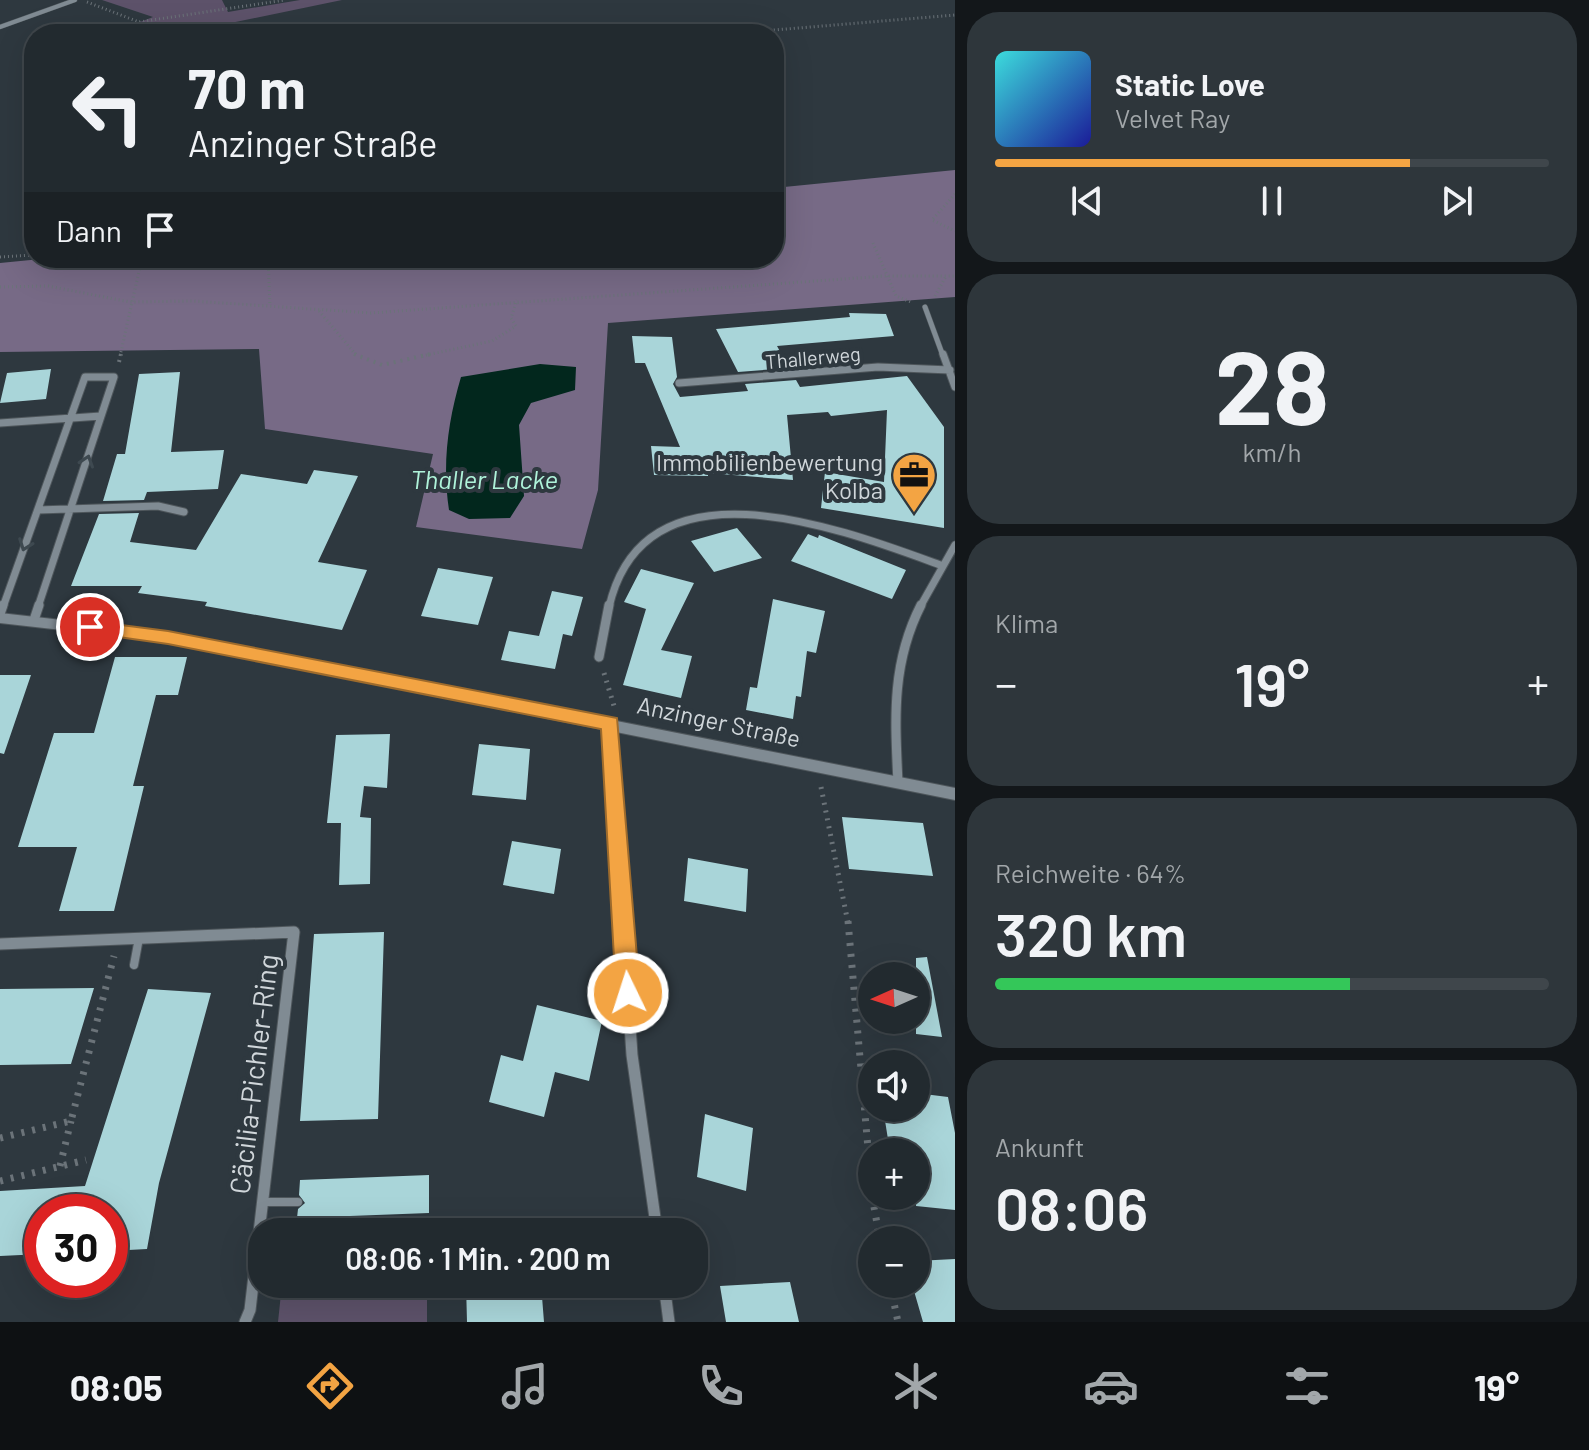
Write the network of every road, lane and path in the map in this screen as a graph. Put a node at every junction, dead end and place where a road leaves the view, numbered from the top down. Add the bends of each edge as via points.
1 (78, 0) edge
2 (285, 0) edge
3 (955, 15) edge
4 (139, 22) joint
5 (0, 27) edge
6 (784, 29) edge
7 (955, 194) edge
8 (955, 231) edge
9 (873, 243) dead end
10 (24, 256) edge
11 (0, 257) edge
12 (139, 268) edge
13 (268, 268) edge
14 (885, 276) junction
15 (946, 276) junction
16 (955, 276) edge
17 (0, 287) edge
18 (517, 300) junction
19 (130, 302) junction
20 (270, 306) junction
21 (925, 307) junction
22 (319, 310) junction
23 (950, 370) junction
24 (114, 377) junction
25 (679, 383) dead end
26 (955, 387) edge
27 (101, 416) junction
28 (70, 419) junction
29 (0, 423) edge
30 (71, 509) junction
31 (38, 510) junction
32 (184, 512) dead end
33 (955, 545) edge
34 (943, 566) junction
35 (0, 616) edge
36 (34, 620) junction
37 (599, 657) joint
38 (614, 703) dead end
39 (610, 723) junction
40 (817, 766) junction
41 (898, 783) junction
42 (955, 794) edge
43 (139, 938) junction
44 (119, 939) junction
45 (0, 944) edge
46 (134, 965) dead end
47 (71, 1121) junction
48 (0, 1138) edge
49 (867, 1138) edge
50 (86, 1160) dead end
51 (60, 1167) junction
52 (0, 1181) edge
53 (263, 1202) junction
54 (298, 1202) dead end
55 (655, 1218) edge
56 (666, 1298) edge
57 (893, 1298) edge
58 (245, 1322) edge
59 (669, 1322) edge
60 (898, 1322) edge

1 - 4 path
1 - 5 street
2 - 4 path
3 - 6 path
7 - 8 path via 932,220
9 - 14 path
10 - 11 path
12 - 19 path
13 - 20 path
14 - 15 path
14 - 18 path via 637,297
14 - 21 path via 896,296
15 - 16 path
15 - 21 path
17 - 19 path via 62,287
18 - 22 path via 420,311
18 - 22 path via 511,318 516,326 492,341 382,365 369,365 348,350
19 - 20 path
19 - 24 path
20 - 22 path
21 - 23 street
23 - 25 street, Thallerweg via 878,367
23 - 26 street
24 - 27 street
24 - 28 street via 85,377
27 - 28 street
30 -> 27 street
28 - 29 street
28 - 31 street
30 - 31 street
30 - 32 street via 158,506
30 - 36 street
31 -> 35 street
33 - 34 street
34 - 37 street via 841,530 759,514 671,524 638,548 617,579
34 - 41 street via 916,612 901,652 896,691
35 - 36 street, Anzinger Straße
36 - 39 street, Anzinger Straße via 168,637
37 - 38 path
39 - 40 street, Anzinger Straße
39 - 55 street via 632,1055
40 - 41 street, Anzinger Straße
40 - 49 path via 847,915
41 - 42 street, Anzinger Straße
43 - 44 street, Cäcilia-Pichler-Ring
43 - 46 lane
43 - 53 street, Cäcilia-Pichler-Ring via 294,932
44 - 45 street, Cäcilia-Pichler-Ring
44 - 47 path
47 - 48 path
47 - 51 path
50 - 51 path
51 - 52 path
53 - 54 lane
53 - 58 street, Cäcilia-Pichler-Ring
56 - 59 street
57 - 60 path

